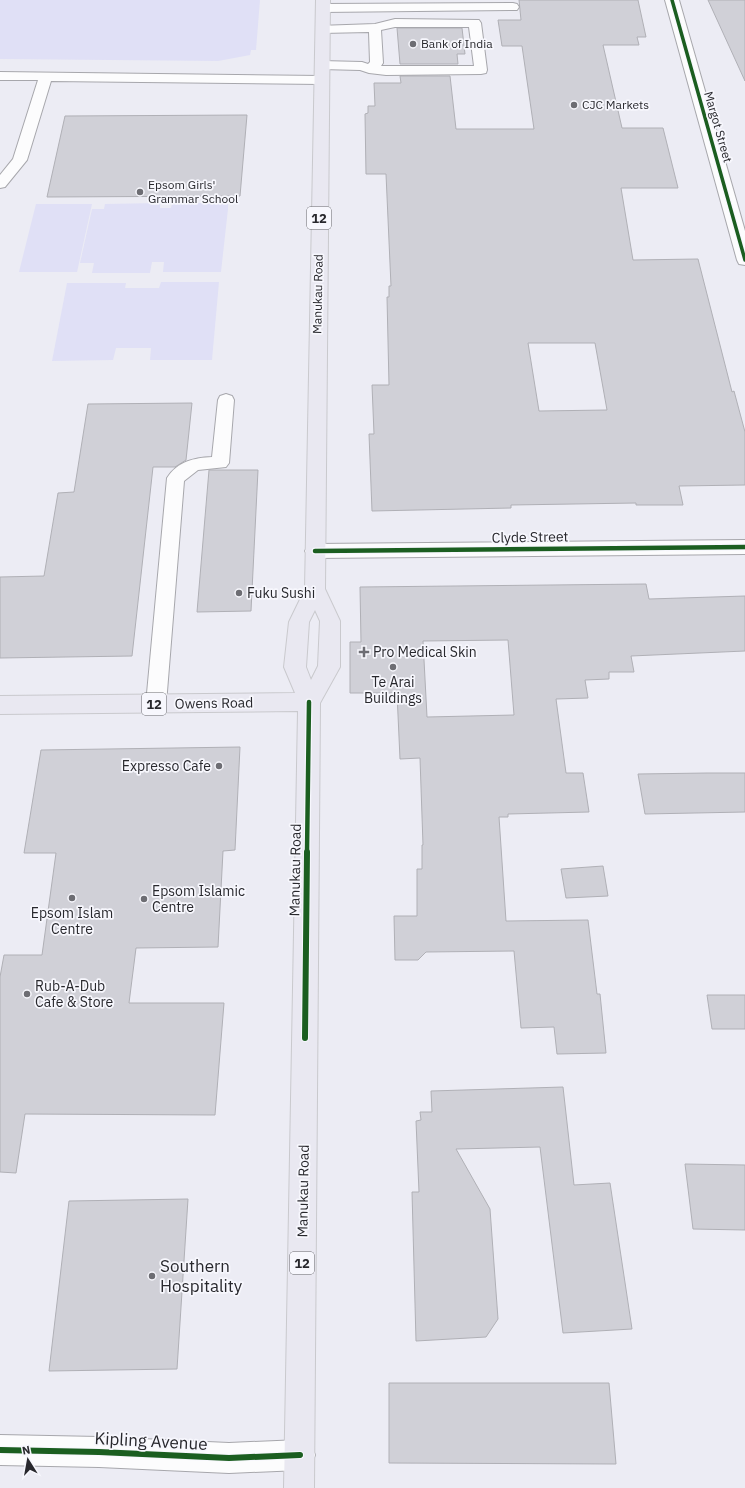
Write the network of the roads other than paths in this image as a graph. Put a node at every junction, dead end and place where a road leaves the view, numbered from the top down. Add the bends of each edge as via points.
1 (672, 0) edge
2 (323, 4) edge
3 (449, 4) edge
4 (512, 7) dead end
5 (375, 28) junction
6 (322, 29) junction
7 (369, 69) junction
8 (321, 73) junction
9 (0, 76) edge
10 (46, 76) junction
11 (0, 184) edge
12 (745, 260) edge
13 (226, 400) dead end
14 (745, 547) edge
15 (315, 551) junction
16 (314, 588) junction
17 (309, 702) junction
18 (156, 704) junction
19 (0, 705) edge
20 (0, 1450) edge
21 (300, 1455) junction
22 (300, 1488) edge

1 - 12 street, Margot Street
2 - 3 lane
2 - 6 main road, Manukau Road / 12
3 - 4 lane
5 - 6 lane
5 - 7 lane via 377,63
5 - 7 lane via 395,23 475,23 481,70
6 - 8 main road, Manukau Road / 12
7 - 8 lane via 362,66
8 - 10 lane
8 - 15 main road, Manukau Road / 12
9 - 10 lane
10 - 11 lane via 20,160
13 - 18 lane via 220,464 194,464 176,478
14 - 15 street, Clyde Street
15 - 16 main road, Manukau Road / 12
16 - 17 main road, Manukau Road / 12 via 299,622 295,667
16 - 17 main road, Manukau Road / 12 via 330,621 329,667
17 - 18 main road, Owens Road / 12
17 - 21 main road, Manukau Road / 12
18 - 19 main road, Owens Road / 12
20 - 21 street, Kipling Avenue via 229,1458
21 - 22 main road, Manukau Road / 12

